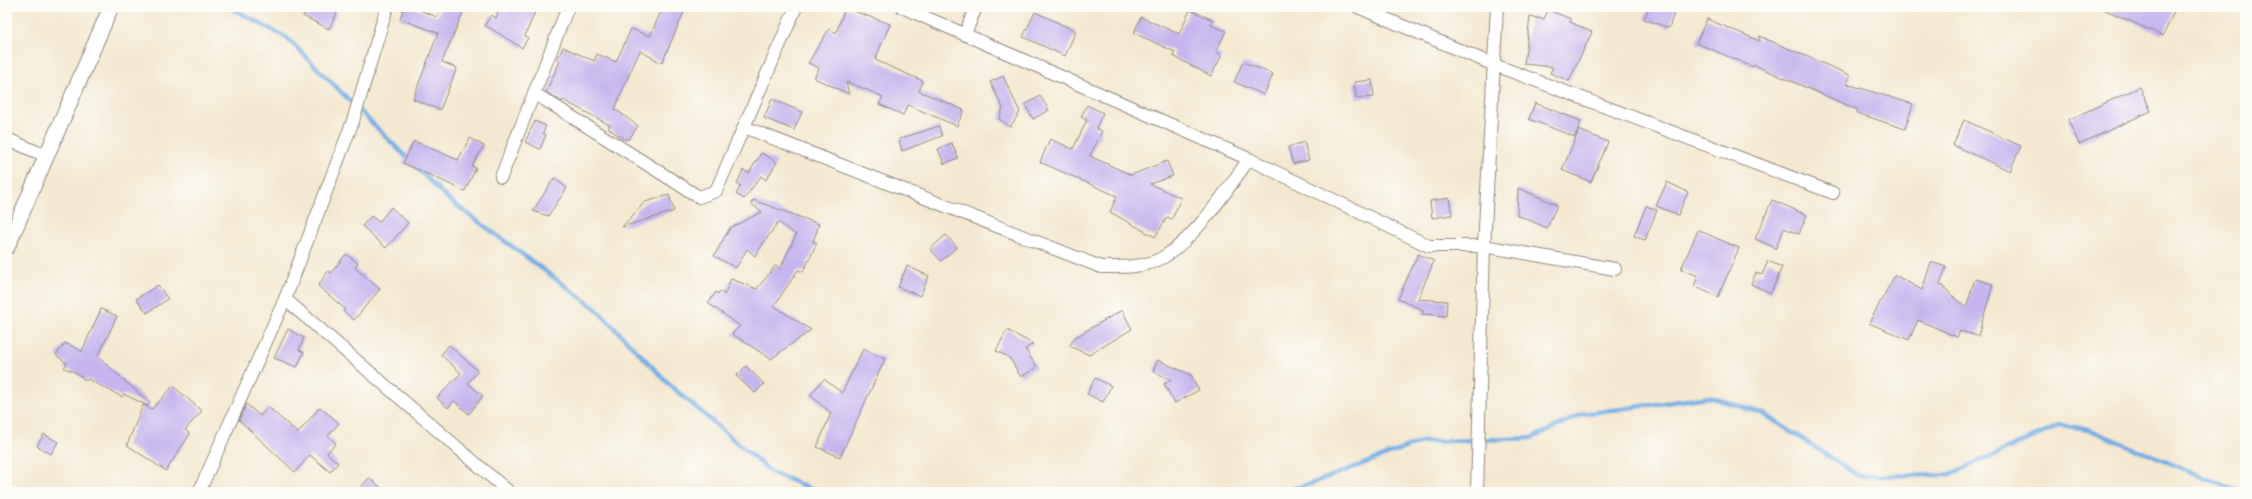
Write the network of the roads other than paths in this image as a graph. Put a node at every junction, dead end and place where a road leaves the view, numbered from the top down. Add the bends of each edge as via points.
1 (111, 7) edge
2 (387, 7) edge
3 (568, 7) edge
4 (796, 7) edge
5 (902, 7) edge
6 (976, 7) edge
7 (1358, 7) edge
8 (1497, 7) edge
9 (965, 34) junction
10 (1492, 64) junction
11 (534, 94) junction
12 (744, 127) junction
13 (7, 139) edge
14 (46, 156) junction
15 (1249, 159) junction
16 (500, 177) dead end
17 (1833, 193) dead end
18 (1484, 246) junction
19 (7, 247) edge
20 (1615, 269) dead end
21 (284, 299) junction
22 (199, 492) edge
23 (509, 492) edge
24 (1477, 492) edge

1 - 14 street
2 - 21 street via 353,121
3 - 11 street
4 - 12 street
5 - 9 street
6 - 9 street
7 - 10 street
8 - 10 street
9 - 15 street
10 - 17 street
10 - 18 street
11 - 12 street via 699,197 716,191
11 - 16 street
12 - 15 street via 1101,267 1132,267 1161,258 1187,237 1210,212
13 - 14 street
14 - 19 street
15 - 18 street via 1429,246
18 - 20 street
18 - 24 street
21 - 22 street
21 - 23 street

